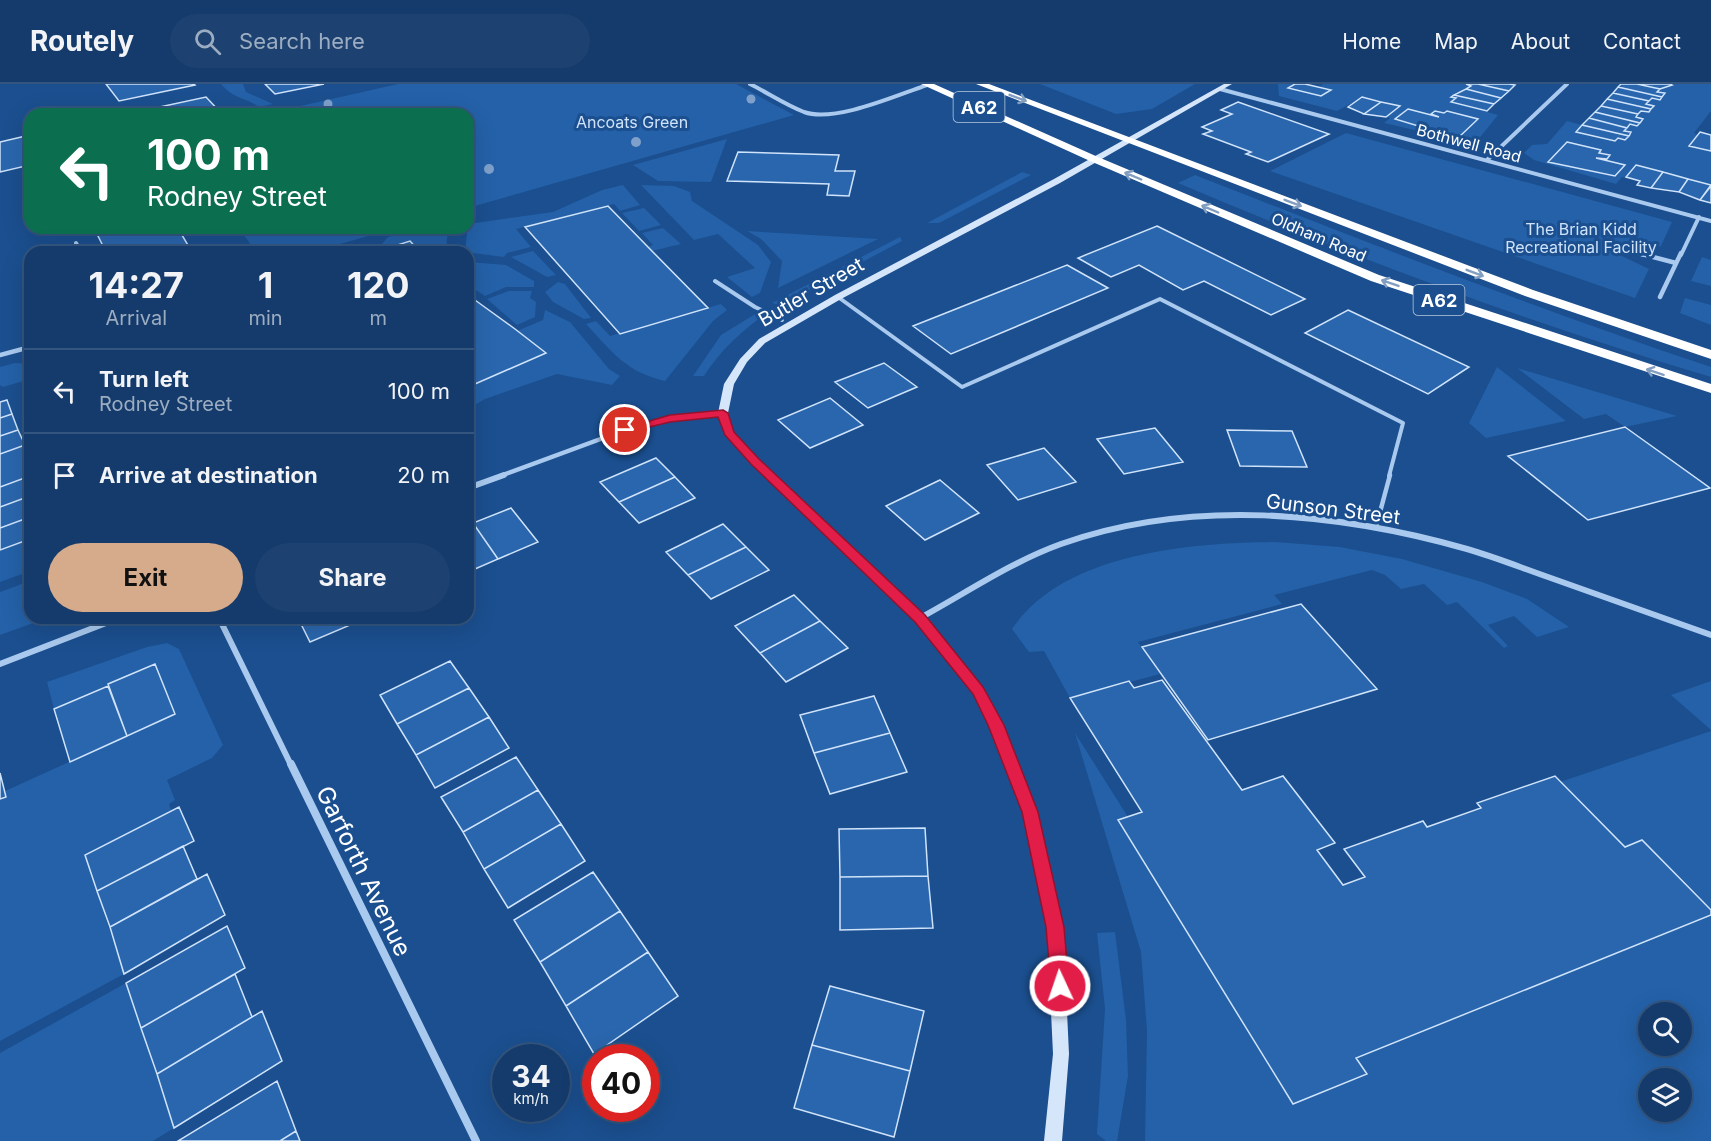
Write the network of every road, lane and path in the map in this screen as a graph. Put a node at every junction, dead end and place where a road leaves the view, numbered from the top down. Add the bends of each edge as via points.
1 (750, 84) edge
2 (926, 84) edge
3 (981, 84) edge
4 (1229, 84) edge
5 (1567, 84) edge
6 (1220, 89) junction
7 (1128, 140) junction
8 (1094, 159) junction
9 (1487, 160) junction
10 (1699, 217) junction
11 (1711, 221) edge
12 (76, 243) dead end
13 (78, 246) edge
14 (1634, 252) dead end
15 (1676, 263) junction
16 (715, 281) dead end
17 (838, 297) junction
18 (1660, 297) dead end
19 (782, 320) dead end
20 (24, 349) edge
21 (1711, 354) edge
22 (0, 355) edge
23 (1711, 389) edge
24 (723, 413) junction
25 (474, 486) edge
26 (1376, 527) junction
27 (920, 618) junction
28 (103, 624) edge
29 (222, 624) edge
30 (1711, 635) edge
31 (0, 664) edge
32 (476, 1141) edge
33 (1053, 1141) edge

1 - 2 street via 817,115
2 - 8 highway, Oldham Road / A62
3 -> 7 highway, Oldham Road / A62
4 - 6 street, Butler Street
5 - 9 street
6 - 7 street, Butler Street
6 - 9 street, Bothwell Road
7 - 8 street, Butler Street
7 -> 21 highway, Oldham Road / A62 via 1529,293
8 - 17 street, Butler Street
23 -> 8 highway, Oldham Road / A62 via 1376,278
9 - 10 street, Bothwell Road
10 - 11 street, Bothwell Road
10 - 15 street
12 - 13 street
14 - 15 street
15 - 18 street
16 - 19 lane
17 - 24 street, Butler Street via 762,341 729,384
17 - 26 lane via 962,387 1160,299 1403,423
20 - 22 street
24 - 25 street via 670,418 625,430
24 - 27 street via 729,433 755,461
26 - 27 street, Gunson Street via 1282,516 1204,516 1154,521 1059,545
26 - 30 street, Gunson Street via 1468,549
27 - 33 street via 978,691 996,725 1030,812 1043,861 1055,927 1060,1003 1059,1083
28 - 31 street
29 - 32 street, Garforth Avenue

